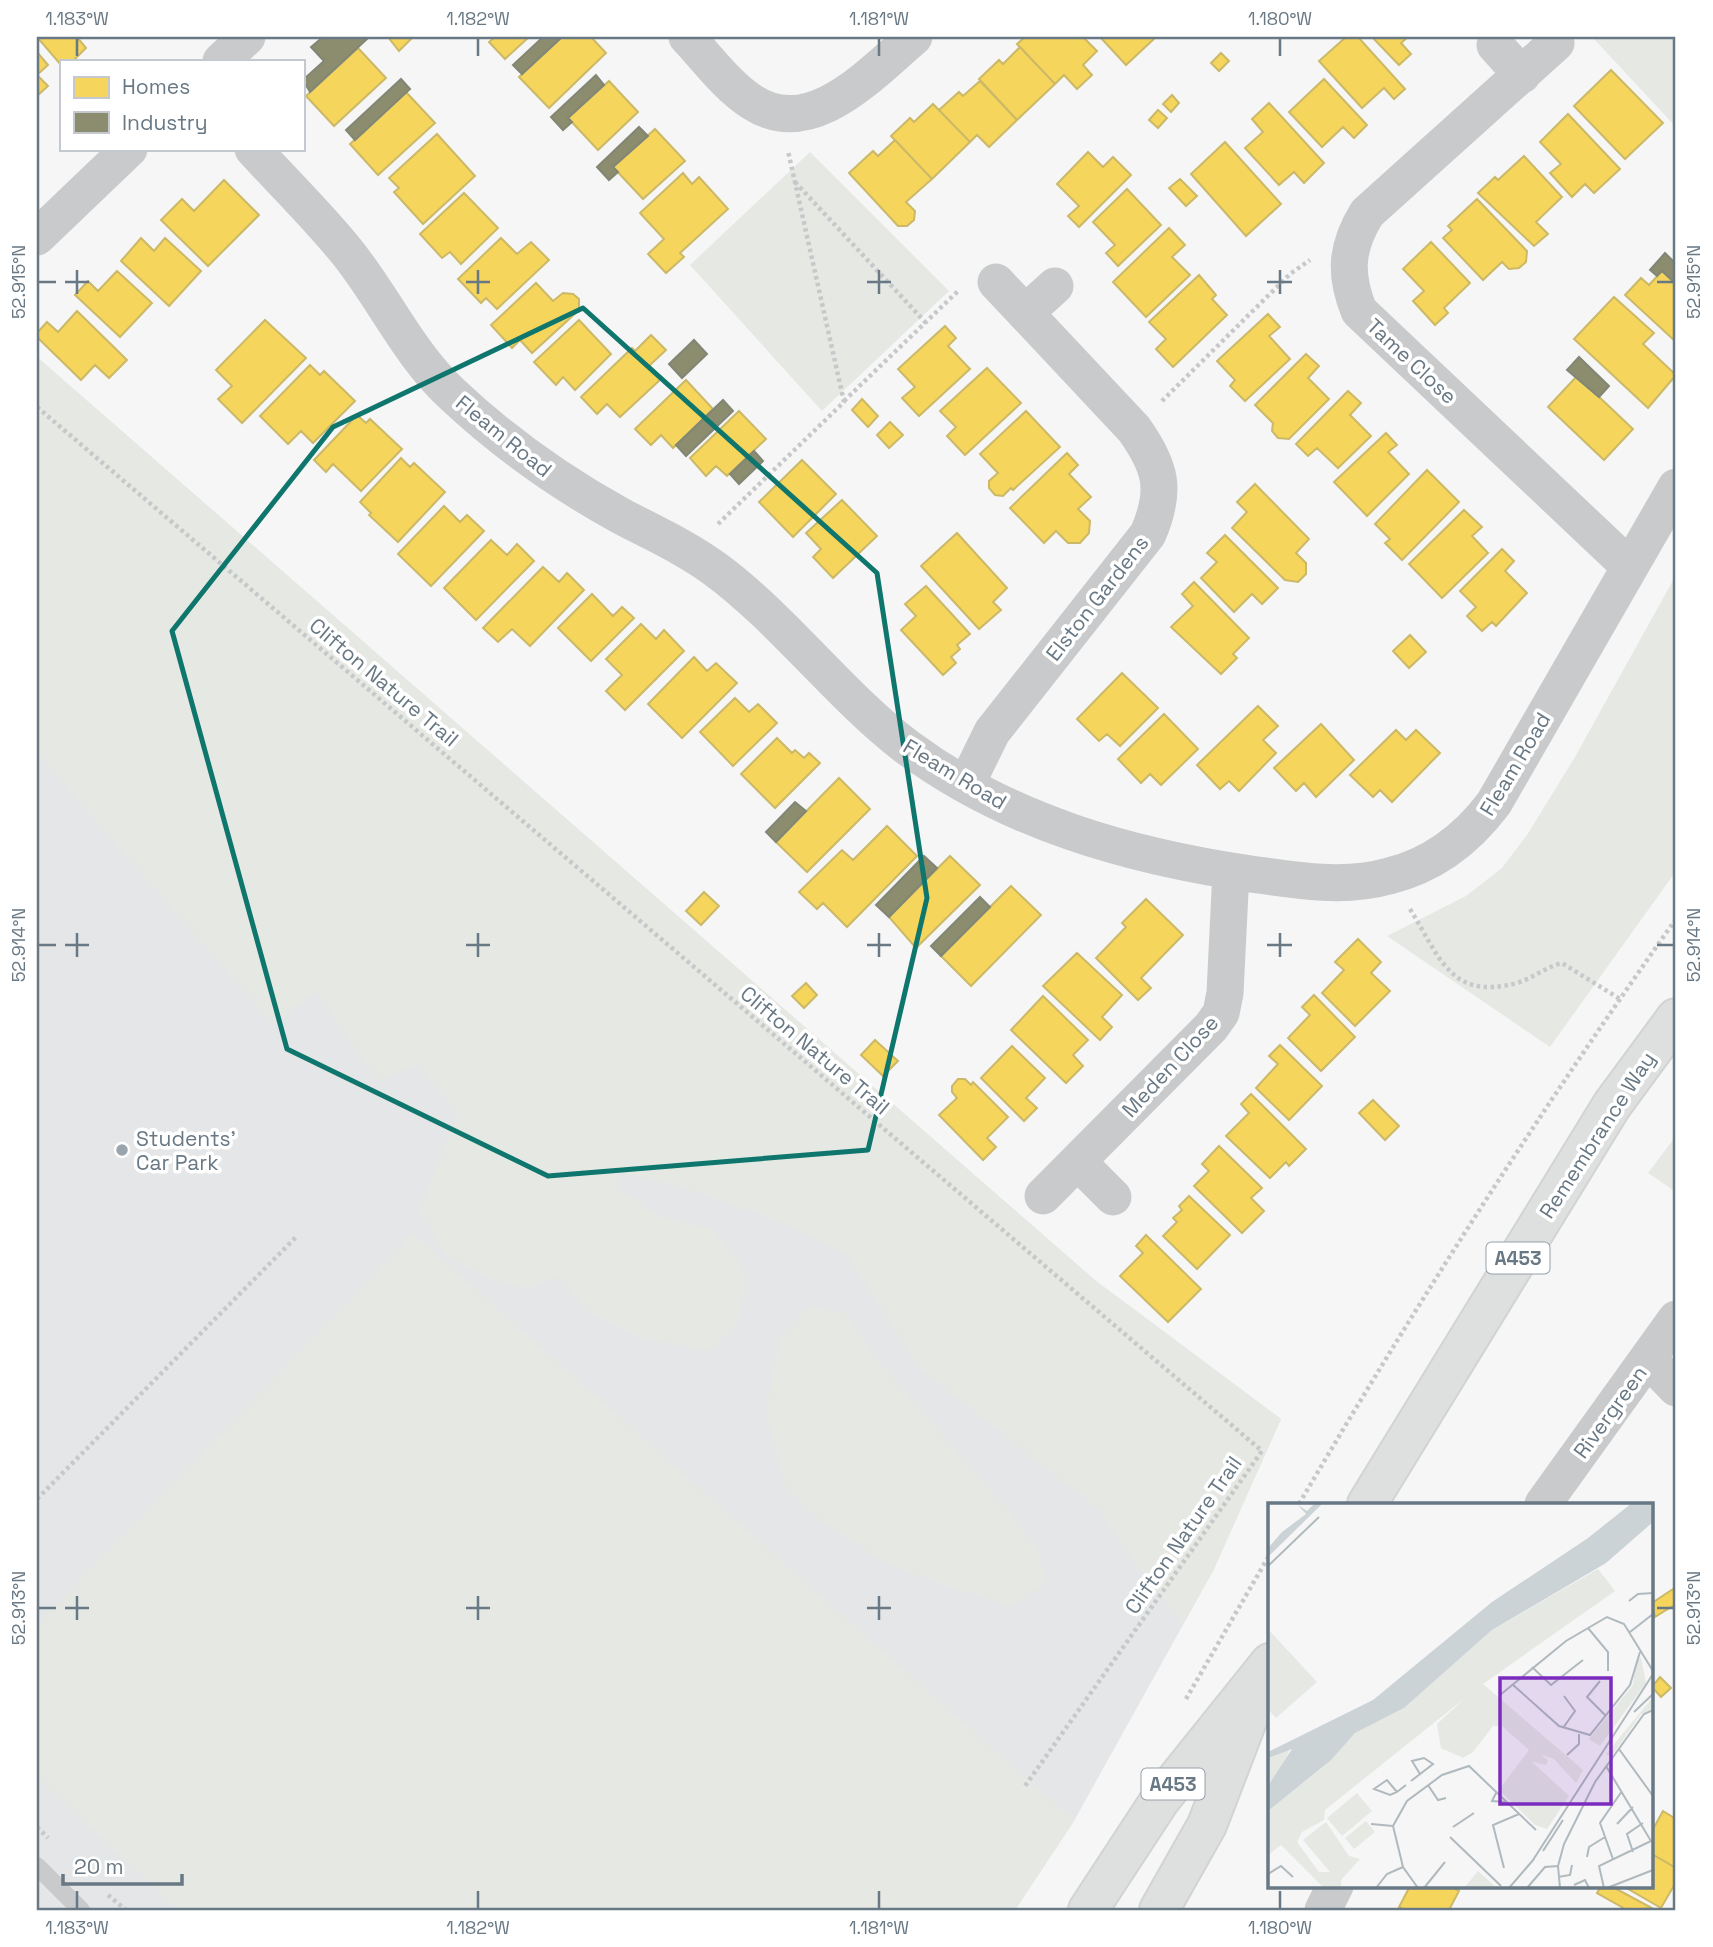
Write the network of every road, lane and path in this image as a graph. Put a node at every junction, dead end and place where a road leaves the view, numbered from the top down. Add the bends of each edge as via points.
1 (247, 37) edge
2 (687, 37) edge
3 (914, 37) edge
4 (1556, 43) dead end
5 (1495, 45) dead end
6 (222, 60) edge
7 (1522, 75) junction
8 (779, 112) junction
9 (128, 150) edge
10 (255, 150) edge
11 (795, 181) junction
12 (38, 234) edge
13 (1350, 247) junction
14 (996, 282) joint
15 (1055, 286) dead end
16 (1026, 313) junction
17 (926, 323) junction
18 (844, 402) junction
19 (37, 407) edge
20 (1135, 429) junction
21 (1676, 487) edge
22 (690, 551) junction
23 (1630, 566) junction
24 (966, 785) junction
25 (1231, 871) junction
26 (1391, 876) junction
27 (1676, 919) edge
28 (1620, 999) junction
29 (1676, 1018) edge
30 (1078, 1162) junction
31 (1043, 1196) dead end
32 (1113, 1197) dead end
33 (296, 1237) dead end
34 (1676, 1319) edge
35 (1648, 1359) junction
36 (1676, 1388) edge
37 (37, 1499) edge
38 (1300, 1503) edge
39 (1368, 1503) edge
40 (1544, 1503) edge
41 (1268, 1665) edge
42 (1268, 1667) edge
43 (1025, 1786) dead end
44 (37, 1866) edge
45 (1334, 1888) edge
46 (81, 1910) edge
47 (1088, 1910) edge
48 (1159, 1910) edge
49 (1323, 1910) edge

1 - 6 street
2 - 8 street via 738,91 753,103
3 - 8 street via 825,106 799,113
4 - 7 street, Tame Close
5 - 7 street
7 - 13 street, Tame Close via 1367,213
8 - 11 path
9 - 12 street
10 - 22 street, Fleam Road via 347,252 409,346 448,391 533,463
11 - 17 path
11 - 18 path
13 - 20 path via 1330,247 1290,274
13 - 23 street, Tame Close via 1347,268 1359,311
14 - 16 street, Elston Gardens
14 - 17 path via 982,268
15 - 16 street
16 - 20 street, Elston Gardens
17 - 18 path
18 - 22 path
19 - 43 path, Clifton Nature Trail via 1262,1451
20 - 24 street, Elston Gardens via 1152,454 1160,480 1159,508 1148,534 992,732
21 - 23 street, Fleam Road
22 - 24 street, Fleam Road via 726,577 908,748
23 - 26 street, Fleam Road via 1481,821 1447,851
24 - 25 street, Fleam Road via 1024,814 1117,848
25 - 26 street, Fleam Road via 1310,882 1357,883
25 - 30 street, Meden Close via 1221,1013
26 - 28 path via 1452,977 1481,988 1520,982 1563,963
27 - 28 path
28 - 38 path via 1431,1287
29 - 39 highway, Remembrance Way / A453 via 1612,1105
30 - 31 street, Meden Close
30 - 32 street
33 - 37 path
34 - 35 street, Rivergreen
35 - 36 street
35 - 40 street, Rivergreen
41 - 47 highway, A453 via 1160,1800
42 - 48 highway, A453 via 1207,1825
44 - 46 lane
45 - 49 street

